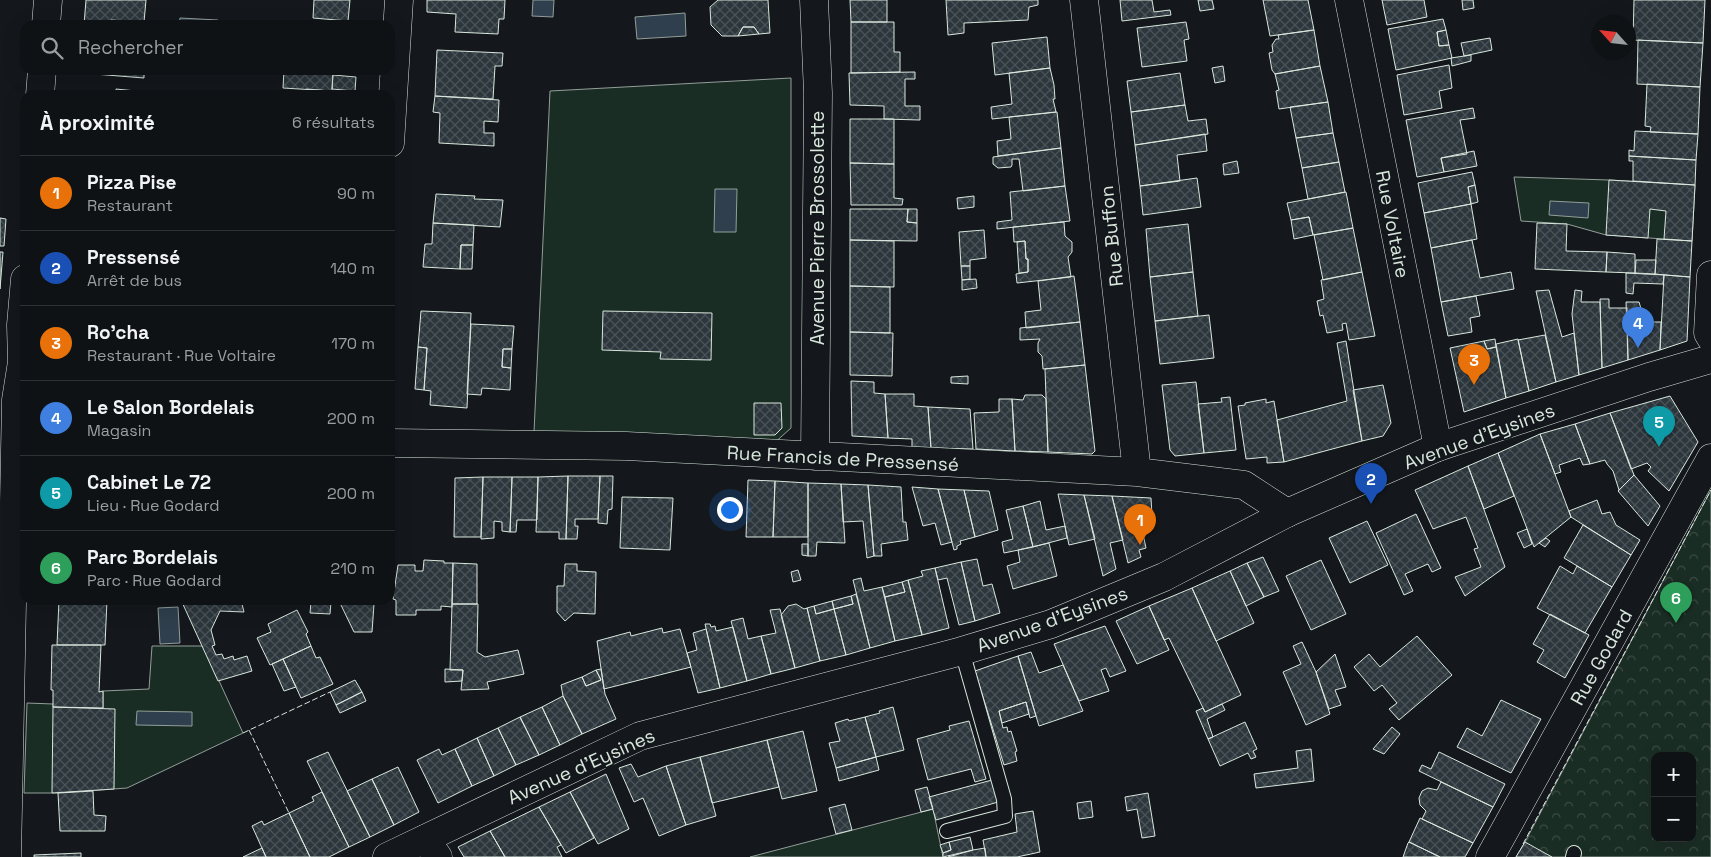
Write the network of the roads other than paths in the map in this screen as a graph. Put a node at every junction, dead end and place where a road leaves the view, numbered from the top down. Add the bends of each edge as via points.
1 (48, 0) edge
2 (399, 0) edge
3 (814, 0) edge
4 (1084, 0) edge
5 (1349, 0) edge
6 (46, 20) edge
7 (395, 64) edge
8 (42, 75) edge
9 (394, 75) edge
10 (40, 90) edge
11 (393, 90) edge
12 (1711, 275) edge
13 (20, 332) edge
14 (1711, 338) edge
15 (1711, 359) edge
16 (16, 362) edge
17 (395, 443) edge
18 (1438, 447) junction
19 (815, 456) junction
20 (1711, 458) edge
21 (1137, 472) junction
22 (1287, 513) junction
23 (962, 651) junction
24 (947, 831) dead end
25 (431, 848) edge
26 (7, 857) edge
27 (387, 857) edge
28 (1490, 857) edge

1 - 6 street
2 - 7 street
3 - 19 street, Avenue Pierre Brossolette via 818,93
4 - 21 street, Rue Buffon
5 - 18 street, Rue Voltaire
8 - 10 street
9 - 11 street
12 - 14 street via 1708,333
13 - 16 street
15 - 18 street, Avenue d'Eysines
16 - 26 street
17 - 19 street, Rue Francis de Pressensé via 626,446
18 - 22 street, Avenue d'Eysines
19 - 21 street, Rue Francis de Pressensé
20 - 28 street, Rue Godard
21 - 22 street, Rue Francis de Pressensé via 1244,485
22 - 23 street, Avenue d'Eysines via 1164,577 1051,624
23 - 24 lane via 1004,799 1005,816
23 - 25 street, Avenue d'Eysines via 640,736
25 - 27 street, Avenue d'Eysines

